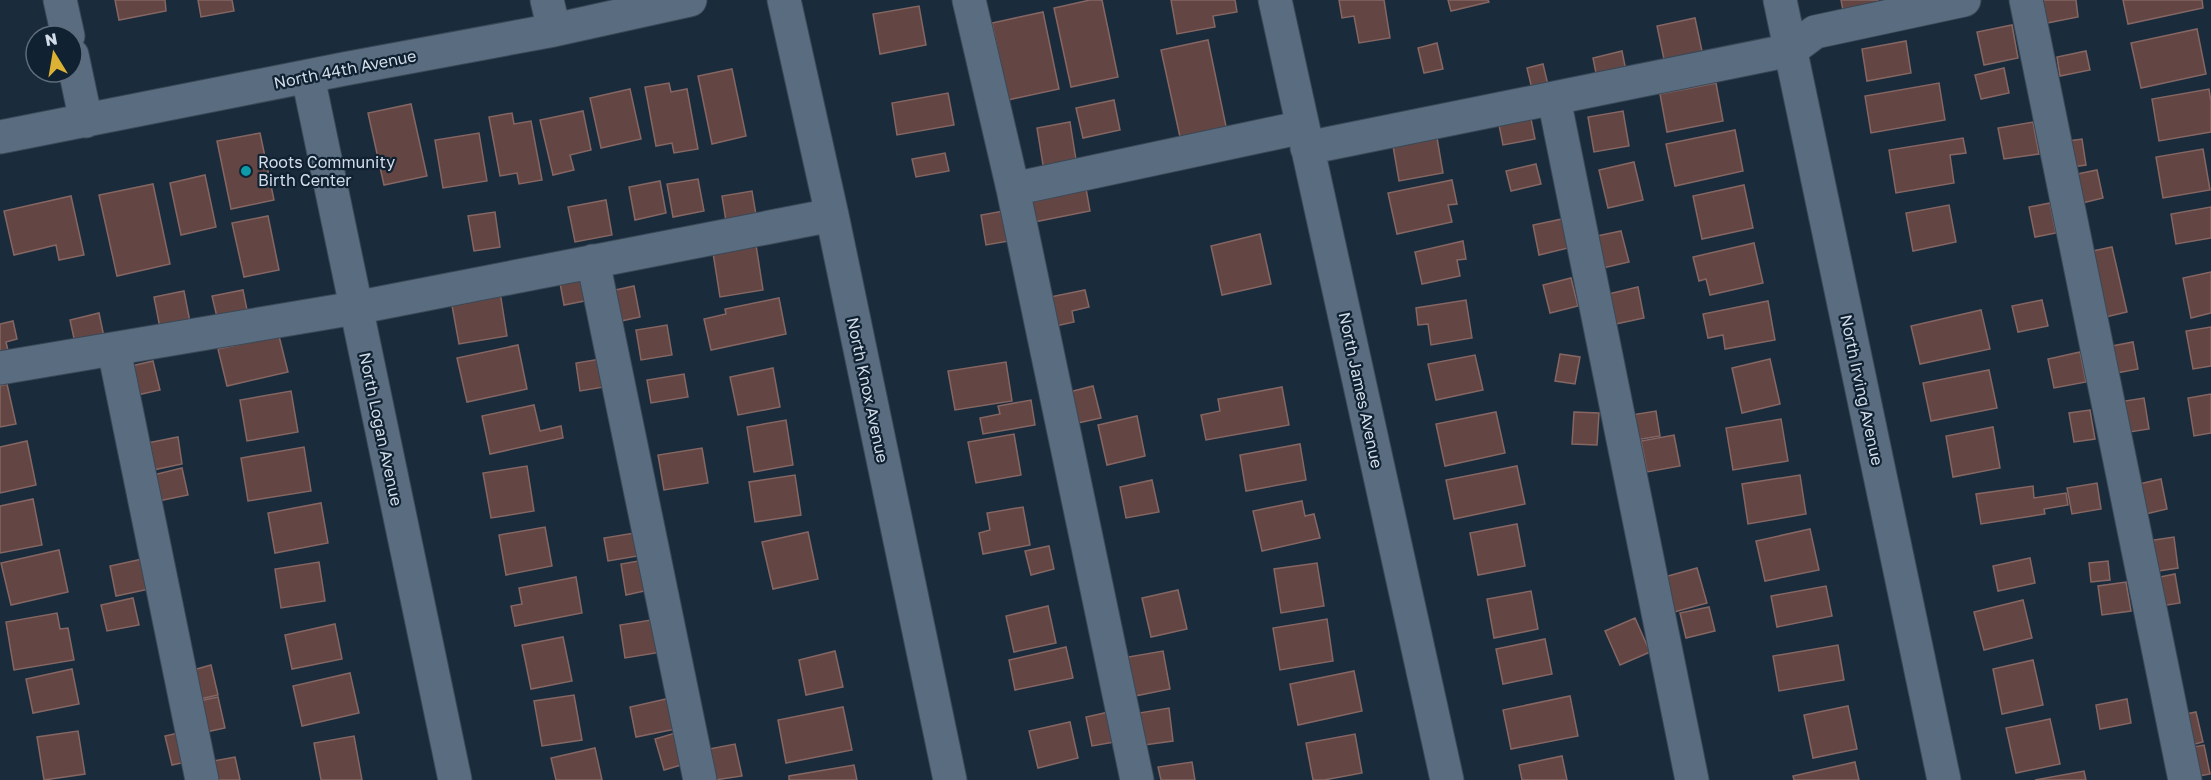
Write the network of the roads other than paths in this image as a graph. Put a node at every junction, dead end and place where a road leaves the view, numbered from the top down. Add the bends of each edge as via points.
1 (60, 0) edge
2 (690, 0) edge
3 (784, 0) edge
4 (969, 0) edge
5 (1275, 0) edge
6 (1780, 0) edge
7 (1964, 0) edge
8 (2026, 0) edge
9 (551, 15) edge
10 (65, 24) edge
11 (1791, 50) junction
12 (308, 77) junction
13 (78, 84) edge
14 (1554, 99) junction
15 (86, 121) junction
16 (0, 137) edge
17 (1305, 137) junction
18 (1013, 189) junction
19 (832, 215) junction
20 (593, 261) junction
21 (355, 308) junction
22 (114, 350) junction
23 (0, 368) edge
24 (202, 780) edge
25 (455, 780) edge
26 (700, 780) edge
27 (950, 780) edge
28 (1137, 780) edge
29 (1447, 780) edge
30 (1692, 780) edge
31 (1944, 780) edge
32 (2185, 780) edge

1 - 10 street
2 - 9 street, North 44th Avenue
3 - 19 street, North Knox Avenue
4 - 18 street
5 - 17 street, North James Avenue
6 - 11 street, North Irving Avenue
7 - 11 street via 1815,33
8 - 32 street
9 - 12 street, North 44th Avenue
11 - 14 street
11 - 31 street, North Irving Avenue
12 - 15 street, North 44th Avenue
12 - 21 street, North Logan Avenue
13 - 15 street
14 - 17 street
14 - 30 street
15 - 16 street, North 44th Avenue
17 - 18 street
17 - 29 street, North James Avenue
18 - 28 street
19 - 20 street
19 - 27 street, North Knox Avenue
20 - 21 street
20 - 26 street
21 - 22 street
21 - 25 street, North Logan Avenue
22 - 23 street
22 - 24 street

